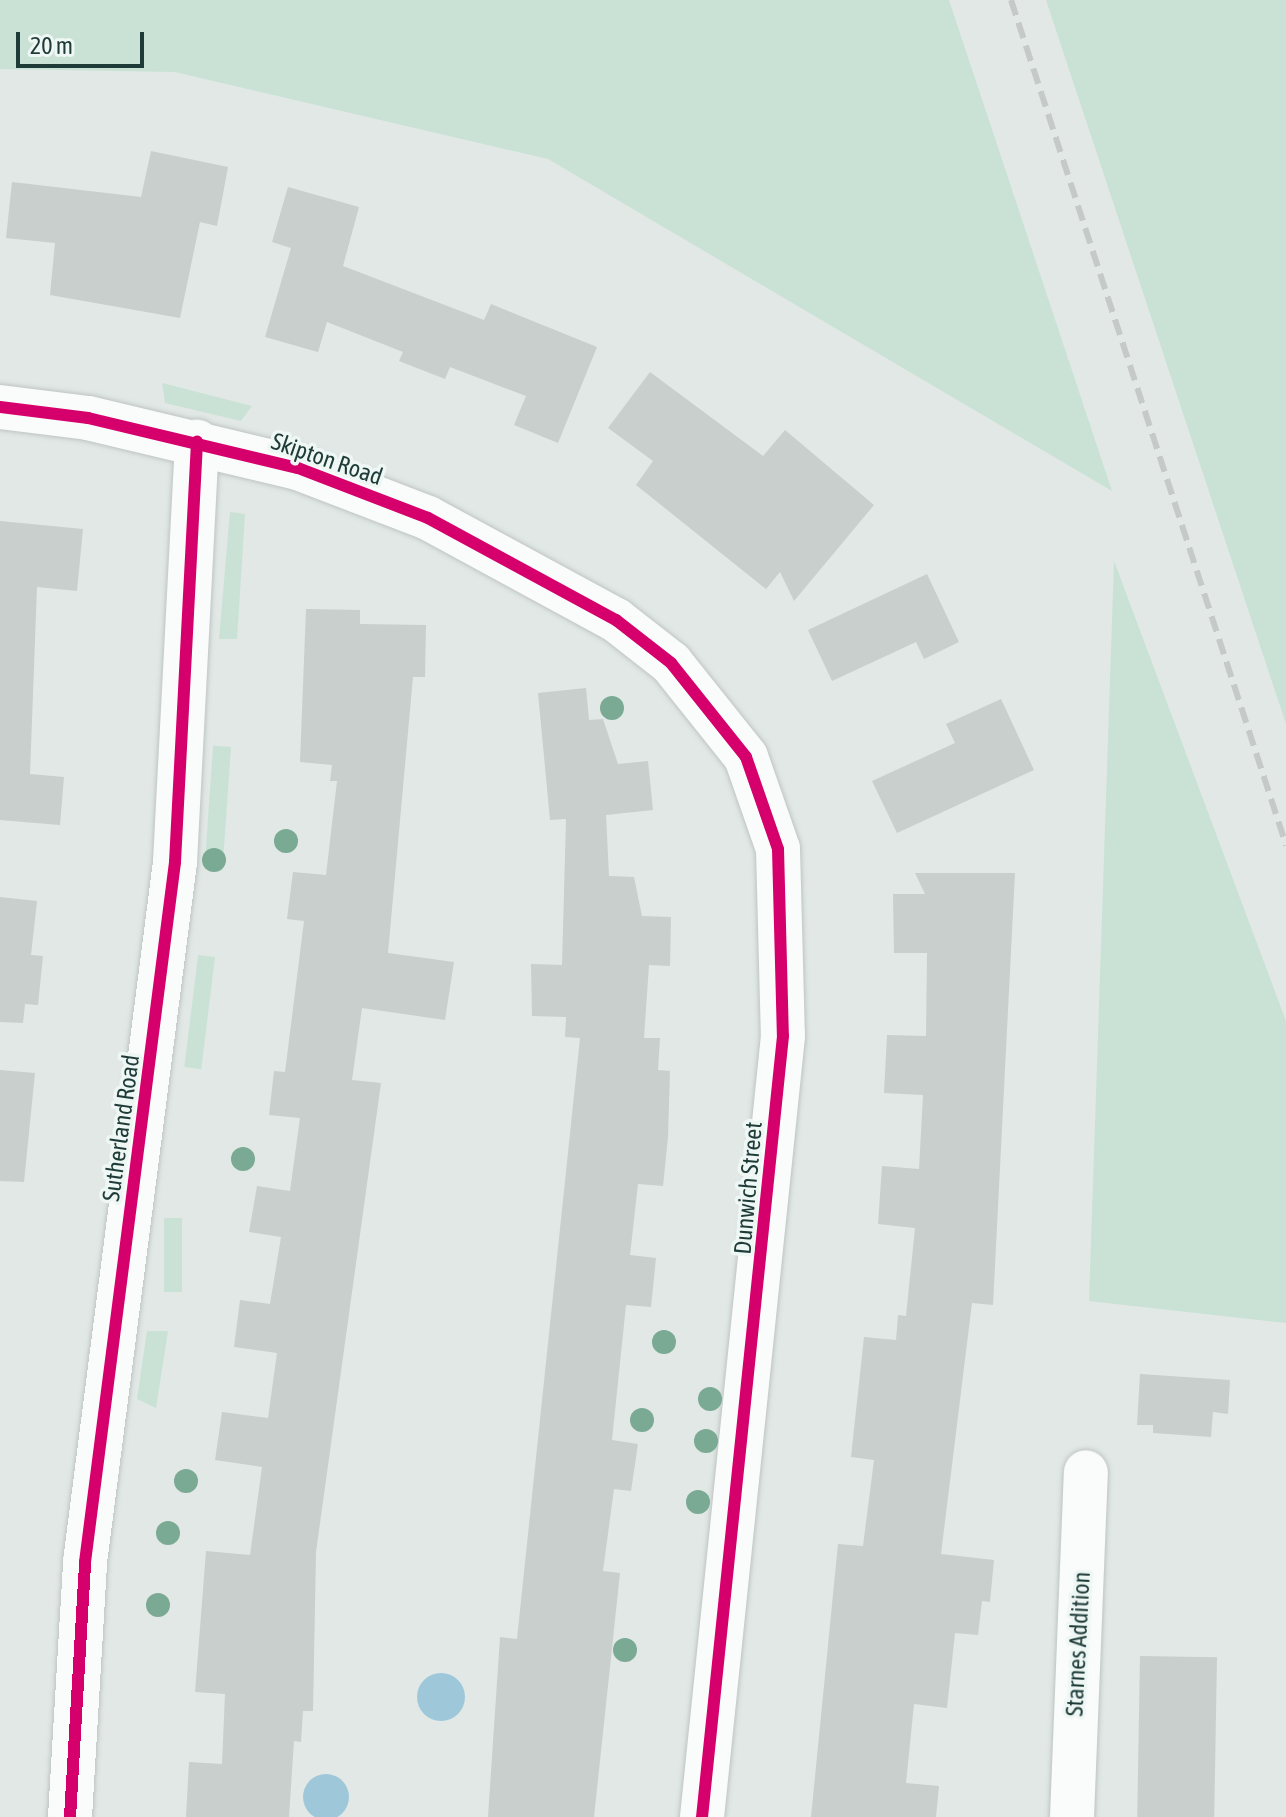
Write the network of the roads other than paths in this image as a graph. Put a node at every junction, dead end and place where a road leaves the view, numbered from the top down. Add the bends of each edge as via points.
1 (0, 407) edge
2 (197, 442) junction
3 (616, 620) joint
4 (1086, 1472) dead end
5 (70, 1817) edge
6 (702, 1817) edge
7 (1072, 1817) edge

1 - 2 street, Skipton Road
2 - 3 street, Skipton Road via 298,468 428,518
2 - 5 street, Sutherland Road via 175,862 85,1562
3 - 6 street, Dunwich Street via 671,663 746,757 768,805 784,899 770,1198
4 - 7 street, Starnes Addition

